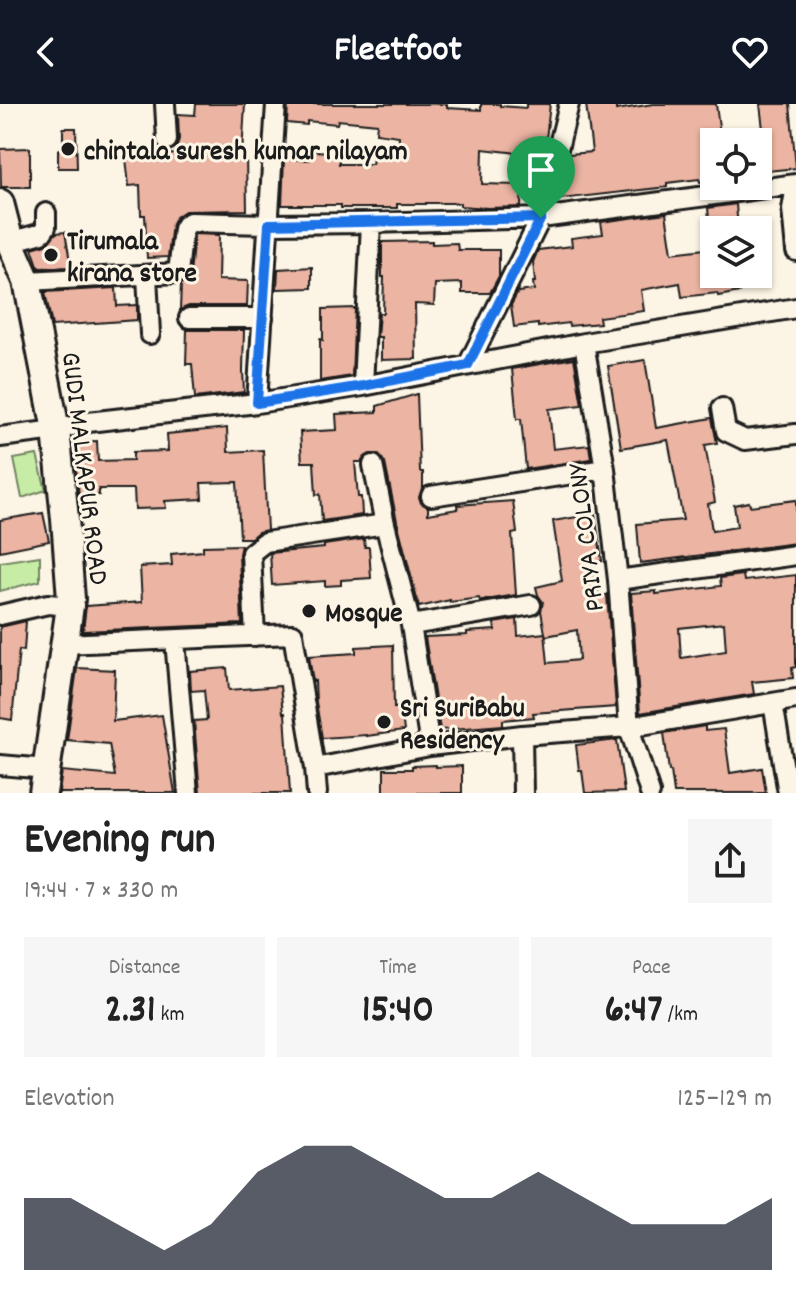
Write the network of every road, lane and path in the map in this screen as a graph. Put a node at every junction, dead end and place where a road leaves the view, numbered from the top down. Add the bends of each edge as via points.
1 (165, 104) edge
2 (276, 104) edge
3 (569, 104) edge
4 (167, 140) dead end
5 (796, 185) edge
6 (0, 203) edge
7 (46, 213) dead end
8 (541, 218) junction
9 (371, 223) junction
10 (269, 224) junction
11 (10, 242) junction
12 (796, 251) edge
13 (147, 275) junction
14 (27, 281) junction
15 (796, 308) edge
16 (189, 318) dead end
17 (263, 318) junction
18 (150, 334) dead end
19 (584, 343) junction
20 (468, 365) junction
21 (363, 386) junction
22 (257, 403) junction
23 (722, 408) dead end
24 (56, 430) junction
25 (796, 434) edge
26 (0, 437) edge
27 (373, 465) dead end
28 (605, 469) junction
29 (431, 496) dead end
30 (385, 524) junction
31 (796, 555) edge
32 (618, 580) junction
33 (531, 605) dead end
34 (70, 606) junction
35 (0, 615) edge
36 (411, 625) junction
37 (255, 636) junction
38 (175, 640) junction
39 (64, 644) junction
40 (796, 699) edge
41 (773, 703) junction
42 (629, 727) junction
43 (522, 735) junction
44 (430, 746) junction
45 (0, 765) edge
46 (315, 768) junction
47 (45, 781) edge
48 (188, 793) edge
49 (317, 793) edge
50 (523, 793) edge
51 (650, 793) edge
52 (788, 793) edge

1 - 4 street
2 - 10 street
3 - 8 street
5 - 8 street
5 - 12 street
6 - 11 street, GUDI MALKAPUR ROAD
7 - 11 street via 42,233
8 - 9 street
8 - 20 street
9 - 10 street
9 - 21 street
10 - 13 street via 190,222 183,229 178,273
10 - 17 street
11 - 14 street, GUDI MALKAPUR ROAD
13 - 14 street
13 - 18 street
14 - 24 street, GUDI MALKAPUR ROAD
15 - 19 street
16 - 17 street
17 - 22 street
19 - 20 street
19 - 28 street, PRIYA COLONY
20 - 21 street
21 - 22 street
22 - 24 street
23 - 25 street via 726,431 745,440
24 - 26 street
24 - 34 street, GUDI MALKAPUR ROAD
27 - 30 street
28 - 29 street
28 - 32 street, PRIYA COLONY
30 - 36 street
30 - 37 street via 265,542 251,553
31 - 32 street
32 - 42 street, PRIYA COLONY
33 - 36 street
34 - 35 street via 48,604
34 - 39 street, GUDI MALKAPUR ROAD
36 - 44 street
37 - 38 street
37 - 46 street via 293,634
38 - 39 street
38 - 48 street
39 - 47 street, GUDI MALKAPUR ROAD
40 - 41 street
41 - 42 street
41 - 52 street
42 - 43 street
42 - 51 street, PRIYA COLONY
43 - 44 street
43 - 50 street
44 - 46 street
45 - 47 street
46 - 49 street

